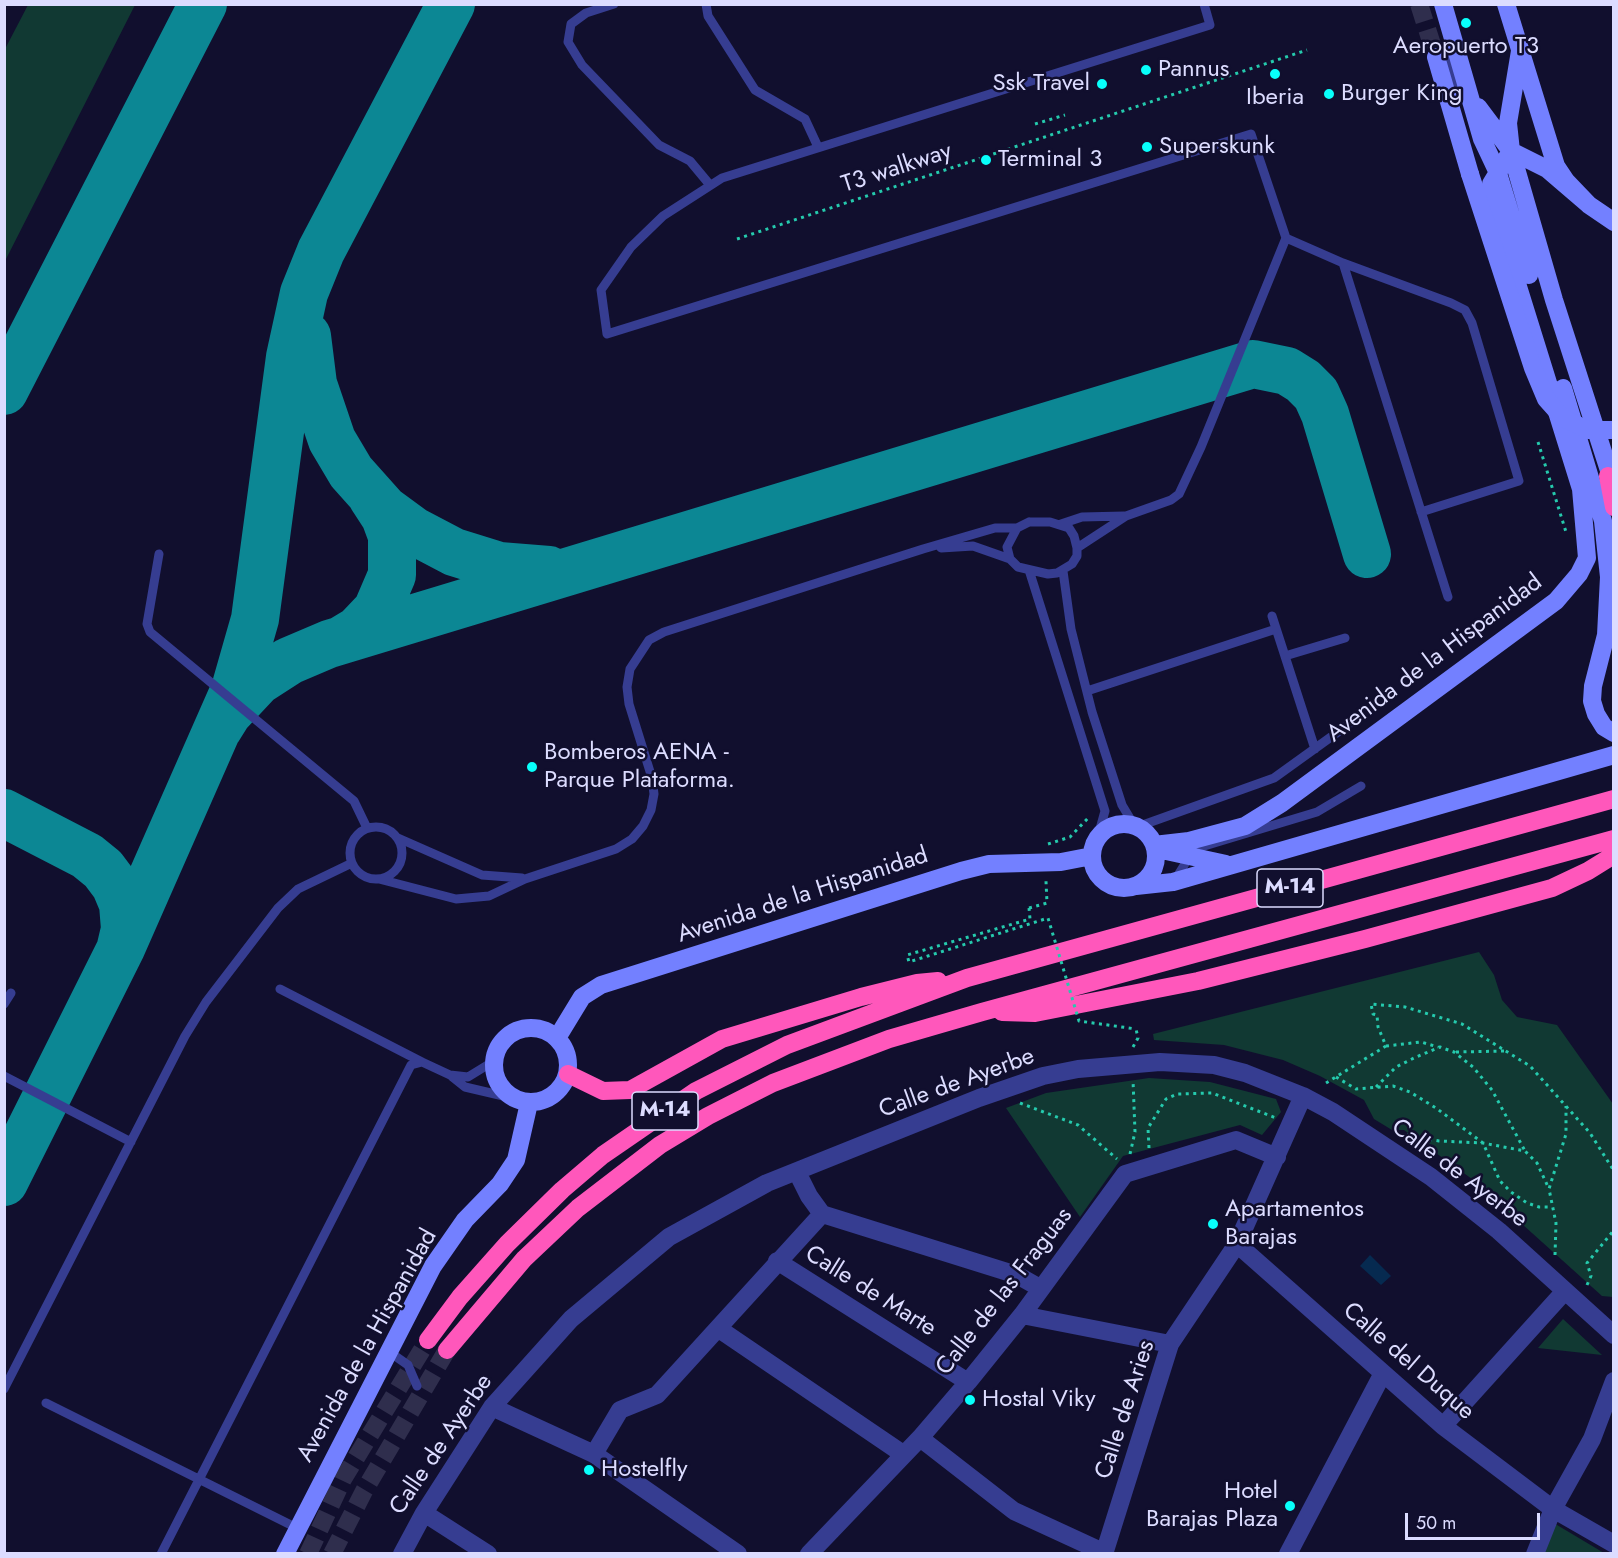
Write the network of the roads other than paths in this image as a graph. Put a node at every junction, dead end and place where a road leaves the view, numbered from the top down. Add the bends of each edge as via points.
1 (615, 4) edge
2 (706, 4) edge
3 (1204, 4) edge
4 (1443, 4) edge
5 (1509, 8) edge
6 (1520, 51) junction
7 (1440, 56) tunnel mouth
8 (1471, 93) junction
9 (818, 147) junction
10 (1511, 151) junction
11 (1498, 173) junction
12 (710, 185) junction
13 (1589, 205) junction
14 (1614, 222) edge
15 (1286, 238) junction
16 (1343, 263) junction
17 (1614, 430) edge
18 (1611, 481) edge
19 (1614, 507) edge
20 (1421, 512) junction
21 (1126, 516) junction
22 (1061, 524) junction
23 (1017, 528) junction
24 (1077, 548) junction
25 (923, 549) junction
26 (159, 554) dead end
27 (1010, 559) junction
28 (1029, 570) junction
29 (1063, 571) junction
30 (1448, 597) dead end
31 (1272, 616) dead end
32 (1276, 629) junction
33 (1345, 638) dead end
34 (1285, 656) junction
35 (1087, 692) junction
36 (1349, 724) dead end
37 (1614, 733) edge
38 (1315, 749) junction
39 (1614, 755) edge
40 (1361, 786) dead end
41 (1614, 799) edge
42 (1136, 826) junction
43 (367, 828) junction
44 (1098, 837) junction
45 (398, 838) junction
46 (1614, 839) edge
47 (1154, 847) junction
48 (1190, 850) junction
49 (1614, 855) edge
50 (1092, 856) junction
51 (352, 863) junction
52 (1229, 864) junction
53 (379, 879) junction
54 (525, 879) junction
55 (1173, 882) junction
56 (1136, 886) junction
57 (967, 978) junction
58 (280, 989) dead end
59 (11, 993) dead end
60 (4, 1005) edge
61 (982, 1012) junction
62 (557, 1038) junction
63 (494, 1061) junction
64 (422, 1062) junction
65 (568, 1074) junction
66 (450, 1075) junction
67 (4, 1076) edge
68 (1303, 1096) junction
69 (520, 1101) junction
70 (132, 1142) junction
71 (1277, 1157) junction
72 (797, 1172) junction
73 (822, 1214) junction
74 (1237, 1244) junction
75 (777, 1261) junction
76 (1040, 1288) junction
77 (1564, 1292) junction
78 (1022, 1315) junction
79 (719, 1329) junction
80 (1614, 1335) edge
81 (428, 1340) tunnel mouth
82 (1170, 1344) junction
83 (447, 1350) tunnel mouth
84 (388, 1351) junction
85 (1383, 1373) junction
86 (1614, 1381) edge
87 (968, 1382) junction
88 (417, 1386) dead end
89 (4, 1389) edge
90 (46, 1403) dead end
91 (492, 1407) junction
92 (1443, 1426) junction
93 (920, 1438) junction
94 (594, 1454) junction
95 (903, 1454) junction
96 (199, 1478) junction
97 (1553, 1509) junction
98 (424, 1513) junction
99 (297, 1528) junction
100 (1614, 1545) edge
101 (1105, 1553) edge
102 (161, 1554) edge
103 (285, 1554) edge
104 (402, 1554) edge
105 (488, 1554) edge
106 (738, 1554) edge
107 (809, 1554) edge
108 (1288, 1554) edge
109 (1535, 1554) edge

1 - 12 lane via 586,13 571,24 568,42 582,65 659,145 690,161
2 - 9 lane via 708,16 755,90 805,118
3 - 9 lane via 1210,24
4 - 8 street
5 - 6 street
6 - 10 street via 1508,123
6 - 13 street via 1556,165
7 - 17 street, bridge via 1470,174 1546,399 1563,418 1588,430
8 - 10 street
8 - 11 street via 1482,139
9 - 12 lane
10 - 11 street, Avenida de la Hispanidad
10 - 13 street via 1547,169
10 - 18 street
11 - 37 street via 1603,521 1609,577 1606,635 1592,702 1604,727
11 - 48 street, Avenida de la Hispanidad via 1491,184 1492,203 1581,489 1587,558 1580,574 1556,601 1282,803 1245,826
12 - 15 lane via 663,216 631,247 601,290 607,334 1251,134
13 - 14 street
15 - 16 lane
15 - 21 lane via 1179,494
16 - 20 lane
16 - 20 lane via 1465,310 1472,323 1519,481
18 - 19 highway
20 - 30 lane
21 - 22 lane via 1082,517
21 - 24 lane
22 - 23 lane via 1029,522
22 - 24 lane via 1069,528
23 - 25 lane via 995,528
23 - 27 lane via 1007,547
24 - 29 lane via 1077,556
25 - 27 lane via 973,546
25 - 54 lane via 649,640 630,669 627,687 628,704 652,778 651,810 632,839 616,849
26 - 43 lane via 147,624 150,632 354,801
27 - 28 lane
28 - 29 lane via 1048,574
28 - 44 lane via 1105,811
29 - 35 lane via 1071,629
31 - 32 lane
32 - 34 lane
32 - 35 lane
33 - 34 lane
34 - 38 lane
35 - 42 lane via 1122,805
36 - 38 lane
38 - 42 lane via 1274,778
39 - 52 street, Avenida de la Hispanidad
40 - 48 lane via 1317,812
41 - 57 highway, M-14
42 - 44 street via 1114,825
42 - 47 street via 1148,835
43 - 45 lane via 384,827
43 - 51 lane via 350,847
44 - 50 street
45 - 53 lane via 400,864
45 - 54 lane via 482,875
46 - 61 highway, M-14
47 - 48 street, Avenida de la Hispanidad
47 - 56 street via 1152,871
48 - 52 street, Avenida de la Hispanidad
48 - 55 lane
49 - 61 highway via 1552,888 1198,981 1035,1013
50 - 56 street via 1094,868 1111,886
50 - 62 street, Avenida de la Hispanidad via 1048,863 989,864 962,871 601,985 582,997
51 - 53 lane via 364,876
51 - 70 lane via 298,889 278,908 206,1002
52 - 55 street, Avenida de la Hispanidad
53 - 54 lane via 456,899 489,896
55 - 56 street, Avenida de la Hispanidad
57 - 65 highway via 917,983 732,1036 681,1059 630,1090 603,1091
57 - 81 highway, M-14 via 787,1045 647,1122 561,1190 460,1297
58 - 64 lane
59 - 60 lane
61 - 83 highway, M-14 via 889,1039 773,1083 660,1145 578,1209 524,1259
62 - 63 street via 542,1029 524,1028 503,1040
62 - 65 street via 569,1061
63 - 66 lane via 468,1077
63 - 69 street via 501,1089
64 - 66 lane
64 - 96 lane via 411,1065
65 - 69 street via 554,1096 542,1102
66 - 69 lane via 465,1087
67 - 70 lane
68 - 71 street, Calle de Aries
68 - 72 street, Calle de Ayerbe via 1214,1065 1133,1063 1078,1069 1010,1088
68 - 77 street, Calle de Ayerbe via 1431,1178 1499,1231
69 - 84 street, Avenida de la Hispanidad via 516,1160 500,1184 465,1220 434,1266
70 - 89 lane
71 - 74 street, Calle de Aries
71 - 76 street, Calle de las Fraguas via 1236,1140 1125,1167
72 - 73 street
72 - 91 street, Calle de Ayerbe via 767,1183 669,1237 571,1319
73 - 75 street
73 - 76 street via 1017,1275
74 - 82 street, Calle de Aries
74 - 85 street, Calle del Duque
75 - 79 street
75 - 87 street, Calle de Marte
76 - 78 street, Calle de las Fraguas
77 - 80 street, Calle de Ayerbe
77 - 92 street
78 - 82 street
78 - 87 street, Calle de las Fraguas
79 - 94 street via 657,1395 620,1410
79 - 95 street
82 - 101 street, Calle de Aries
84 - 88 lane via 408,1365
84 - 99 street, Avenida de la Hispanidad
85 - 92 street, Calle del Duque
85 - 108 street
86 - 97 street via 1592,1439
87 - 93 street, Calle de las Fraguas
90 - 96 lane
91 - 94 street
91 - 98 street, Calle de Ayerbe
92 - 97 street, Calle del Duque
93 - 95 street, Calle de las Fraguas
93 - 101 street via 1014,1511
94 - 106 street
95 - 107 street, Calle de las Fraguas
96 - 99 lane
96 - 102 lane
97 - 100 street, Calle del Duque
97 - 109 street
98 - 104 street, Calle de Ayerbe
98 - 105 street
99 - 103 street, Avenida de la Hispanidad

